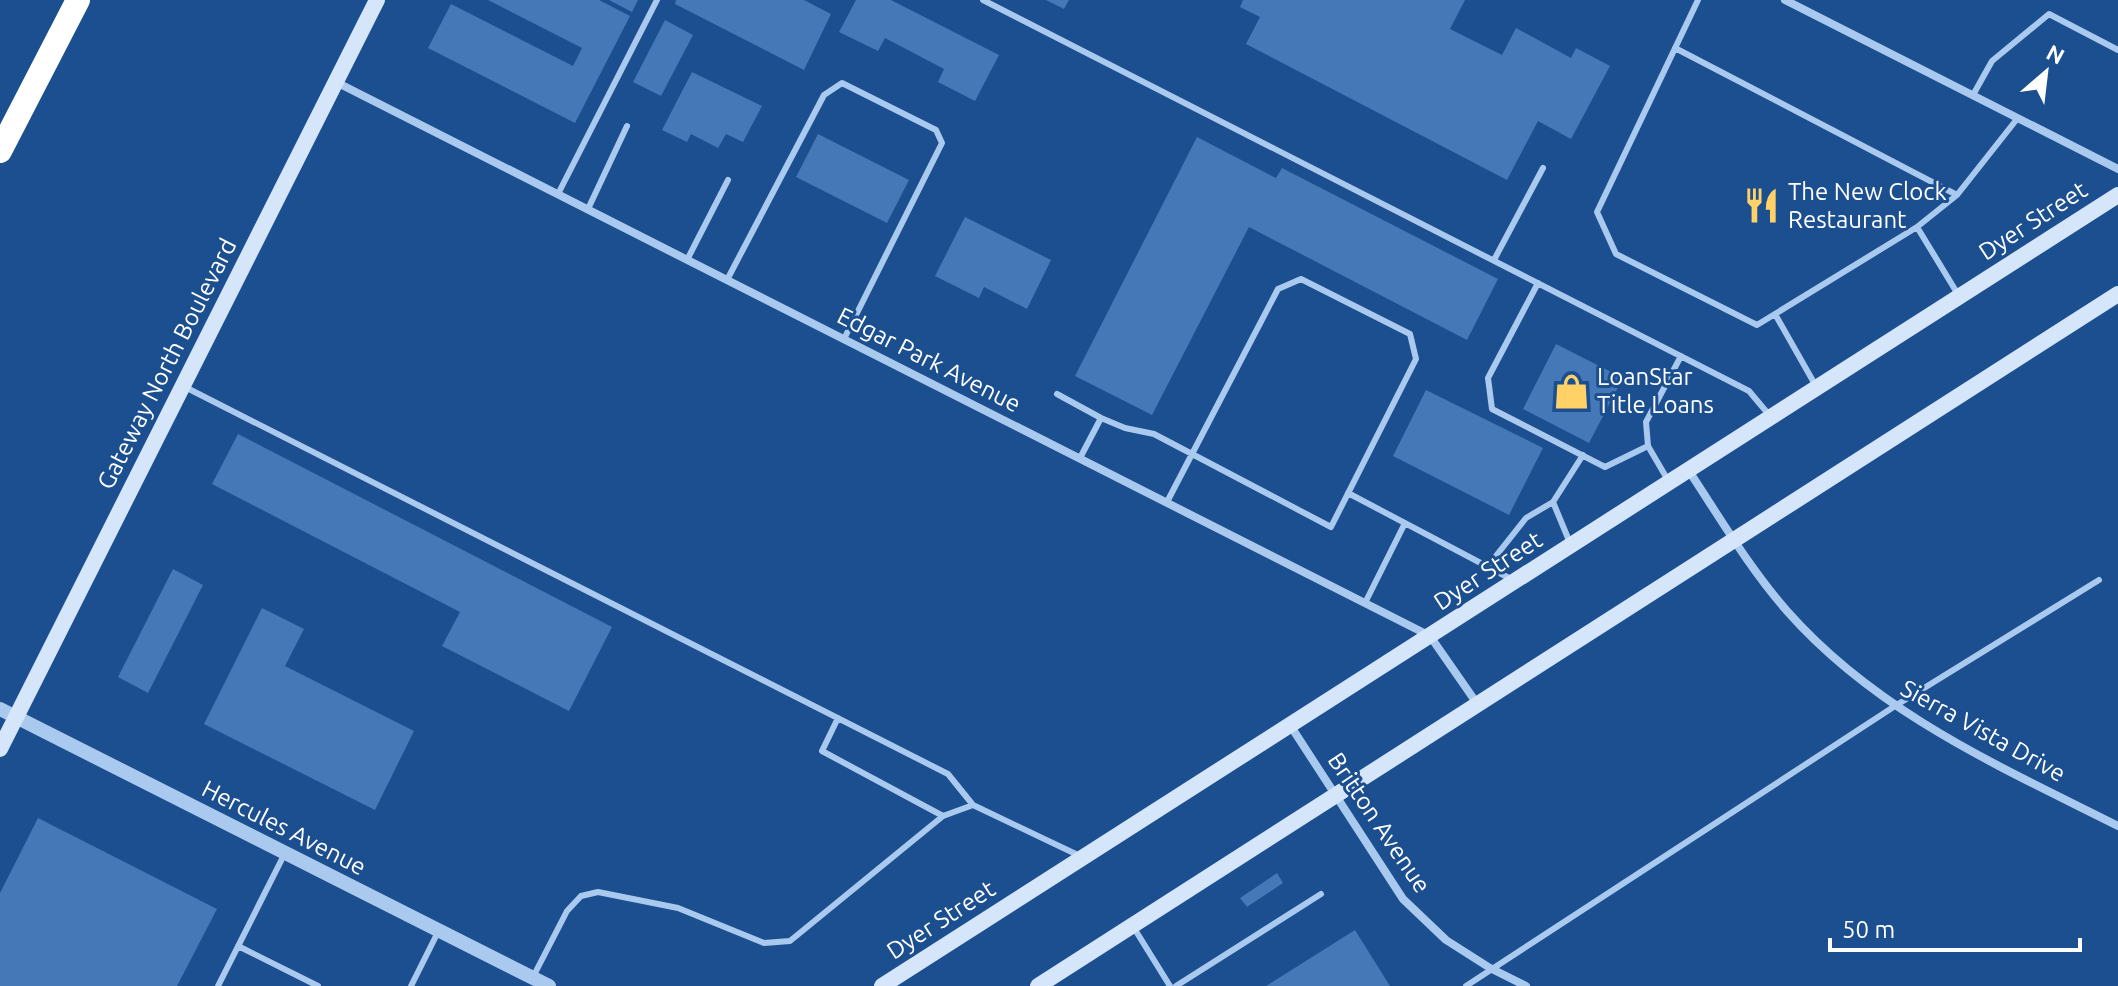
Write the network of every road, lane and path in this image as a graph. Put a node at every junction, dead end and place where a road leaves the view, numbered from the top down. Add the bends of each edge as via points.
1 (78, 0) edge
2 (377, 0) edge
3 (657, 0) edge
4 (983, 0) edge
5 (1698, 0) edge
6 (1785, 0) edge
7 (1675, 48) junction
8 (2118, 50) edge
9 (335, 81) junction
10 (1973, 95) junction
11 (2017, 119) junction
12 (627, 126) dead end
13 (0, 151) edge
14 (1543, 168) dead end
15 (2118, 169) edge
16 (728, 180) dead end
17 (558, 194) junction
18 (1957, 195) junction
19 (2118, 195) edge
20 (588, 209) junction
21 (1917, 227) junction
22 (687, 260) junction
23 (1494, 260) junction
24 (727, 280) junction
25 (1538, 283) junction
26 (2118, 294) edge
27 (1959, 297) junction
28 (1775, 314) junction
29 (844, 339) junction
30 (1681, 356) junction
31 (183, 386) junction
32 (1817, 388) junction
33 (1057, 394) dead end
34 (1101, 418) junction
35 (1771, 418) junction
36 (1648, 446) junction
37 (1192, 454) junction
38 (1583, 455) junction
39 (1080, 458) junction
40 (1689, 471) junction
41 (1670, 483) junction
42 (1348, 493) junction
43 (1167, 502) junction
44 (1553, 502) junction
45 (1405, 523) junction
46 (1735, 540) junction
47 (1572, 546) junction
48 (1488, 566) junction
49 (2099, 580) dead end
50 (1516, 581) junction
51 (1365, 603) junction
52 (1430, 636) junction
53 (1478, 705) junction
54 (1895, 706) junction
55 (0, 709) edge
56 (16, 717) junction
57 (838, 718) junction
58 (1289, 725) junction
59 (0, 749) edge
60 (1336, 797) junction
61 (973, 805) junction
62 (943, 816) junction
63 (2118, 826) edge
64 (285, 853) junction
65 (1083, 857) junction
66 (1321, 894) dead end
67 (1132, 926) junction
68 (439, 930) junction
69 (238, 946) junction
70 (1490, 968) junction
71 (532, 978) junction
72 (218, 986) edge
73 (318, 986) edge
74 (411, 986) edge
75 (549, 986) edge
76 (882, 986) edge
77 (1039, 986) edge
78 (1173, 986) edge
79 (1466, 986) edge
80 (1526, 986) edge

1 - 13 highway
2 - 9 main road, Gateway North Boulevard
3 - 17 lane
4 - 23 lane
5 - 7 lane
6 - 10 street
7 - 18 lane
7 - 28 lane via 1597,212 1616,254 1757,325
8 - 10 lane via 2049,14 1992,61
9 - 17 street, Edgar Park Avenue
9 - 31 main road, Gateway North Boulevard
10 - 11 street
11 - 15 street
11 - 18 lane
12 - 20 lane
14 - 23 lane
16 - 22 lane
17 - 20 street, Edgar Park Avenue
18 - 21 lane
19 - 27 main road, Dyer Street
20 - 22 street, Edgar Park Avenue
21 - 27 lane
21 - 28 lane
22 - 24 street, Edgar Park Avenue
23 - 25 lane
24 - 29 street, Edgar Park Avenue
24 - 29 lane via 824,95 842,83 923,123 936,130 942,143
25 - 30 lane
25 - 38 lane via 1488,378 1492,409
26 - 46 main road
27 - 32 main road, Dyer Street
28 - 32 lane
29 - 39 street, Edgar Park Avenue
30 - 35 lane via 1749,391
30 - 36 lane via 1646,422
31 - 56 main road, Gateway North Boulevard
31 - 57 lane
32 - 35 main road, Dyer Street
33 - 34 lane
34 - 37 lane via 1154,434
34 - 39 lane
35 - 40 main road, Dyer Street
36 - 38 lane via 1605,467
36 - 41 lane
37 - 42 lane via 1331,527
37 - 42 lane via 1278,289 1301,279 1410,334 1416,359
37 - 43 lane
38 - 44 lane
39 - 43 street, Edgar Park Avenue
40 - 41 main road, Dyer Street
40 - 46 street, Sierra Vista Drive
41 - 47 main road, Dyer Street
42 - 45 lane
43 - 51 street, Edgar Park Avenue
44 - 47 lane
44 - 48 lane via 1526,518
45 - 48 lane
45 - 51 lane
46 - 53 main road
46 - 54 street, Sierra Vista Drive via 1785,610 1862,683
47 - 50 main road, Dyer Street
48 - 50 lane
49 - 54 lane
50 - 52 main road, Dyer Street
51 - 52 street, Edgar Park Avenue
52 - 53 street, Edgar Park Avenue
52 - 58 main road, Dyer Street
53 - 60 main road
54 - 63 street, Sierra Vista Drive via 1958,745
54 - 70 lane
55 - 56 street, Hercules Avenue
56 - 59 main road, Gateway North Boulevard
56 - 64 street, Hercules Avenue
57 - 61 lane via 948,774
57 - 62 lane via 822,751
58 - 60 street, Britton Avenue
58 - 65 main road, Dyer Street
60 - 67 main road
60 - 70 street, Britton Avenue via 1413,910 1446,940
61 - 62 lane
61 - 65 lane
62 - 71 lane via 790,941 764,943 678,908 598,892 581,896 567,911
64 - 68 street, Hercules Avenue
64 - 69 lane
65 - 76 main road, Dyer Street
66 - 78 lane
67 - 77 main road
67 - 78 lane
68 - 71 street, Hercules Avenue
68 - 74 lane
69 - 72 lane
69 - 73 lane
70 - 79 lane
70 - 80 street, Britton Avenue
71 - 75 street, Hercules Avenue

